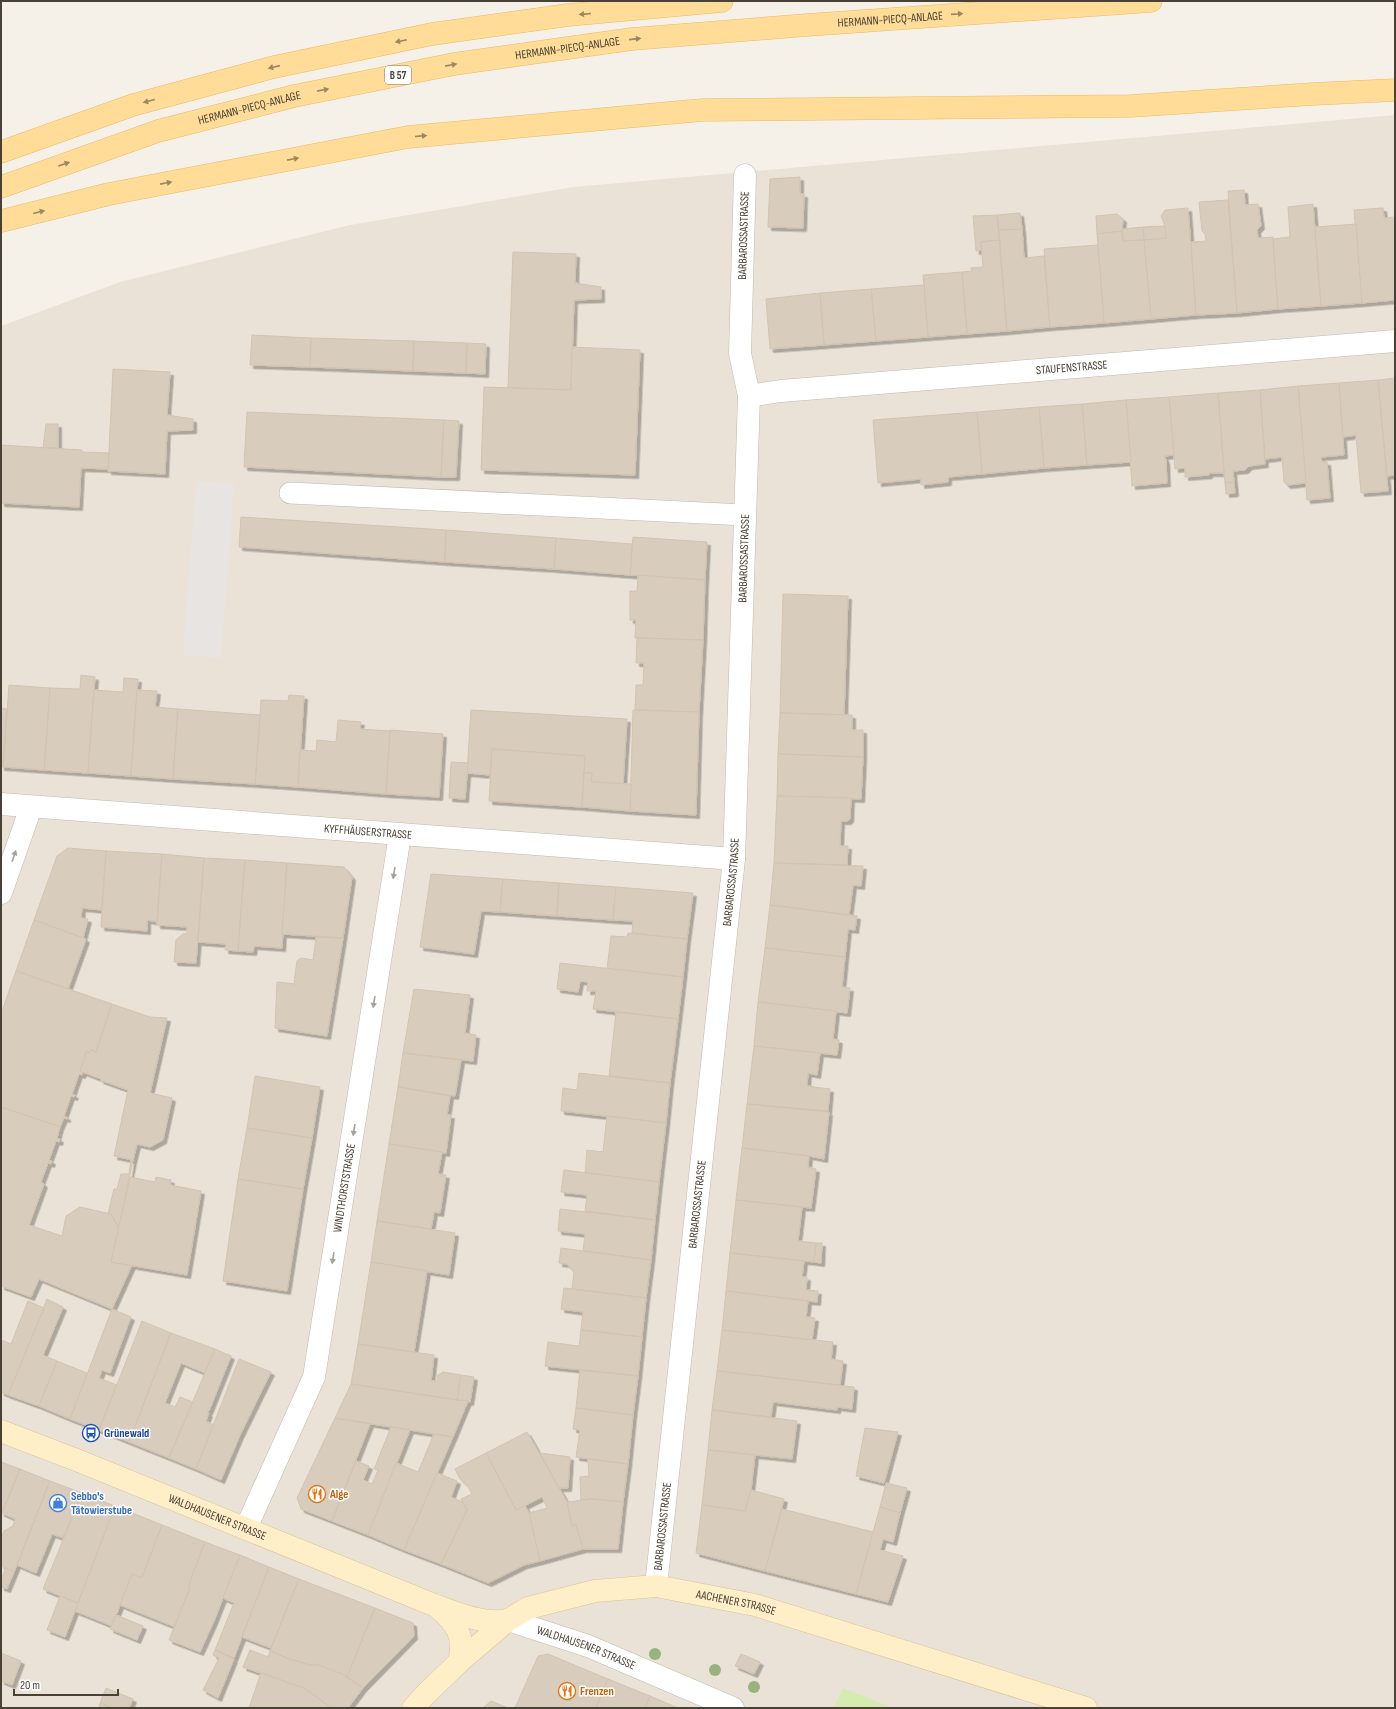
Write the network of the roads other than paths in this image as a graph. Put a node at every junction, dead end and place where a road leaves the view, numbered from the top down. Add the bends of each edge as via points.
1 (722, 1) edge
2 (1151, 1) edge
3 (1395, 90) edge
4 (1, 152) edge
5 (745, 175) dead end
6 (1, 187) edge
7 (1, 221) edge
8 (1395, 341) edge
9 (749, 396) junction
10 (290, 493) dead end
11 (745, 515) junction
12 (1, 804) edge
13 (31, 808) junction
14 (400, 835) junction
15 (734, 859) junction
16 (1, 893) edge
17 (1, 1431) edge
18 (246, 1528) junction
19 (656, 1586) junction
20 (434, 1605) junction
21 (508, 1620) junction
22 (459, 1662) junction
23 (413, 1708) edge
24 (733, 1708) edge
25 (1086, 1708) edge

1 -> 4 main road via 568,15 432,34 281,65 132,105
6 -> 2 main road, HERMANN-PIECQ-ANLAGE / B 57 via 158,131 294,96 454,64 632,39
7 -> 3 main road via 109,194 408,137 702,110 1130,106
5 - 9 street, BARBAROSSASTRASSE via 740,353
8 - 9 street, STAUFENSTRASSE via 781,391
9 - 11 street, BARBAROSSASTRASSE
10 - 11 lane
11 - 15 street, BARBAROSSASTRASSE
12 - 13 street, KYFFHÄUSERSTRASSE
13 - 14 street, KYFFHÄUSERSTRASSE
16 -> 13 street
14 - 15 street, KYFFHÄUSERSTRASSE
14 -> 18 street, WINDTHORSTSTRASSE via 314,1377
15 - 19 street, BARBAROSSASTRASSE
17 - 18 street, WALDHAUSENER STRASSE
18 - 20 street, WALDHAUSENER STRASSE
19 - 21 street, AACHENER STRASSE via 595,1591 528,1608
19 - 25 street, AACHENER STRASSE via 755,1606
20 - 21 street, WALDHAUSENER STRASSE via 487,1620
20 - 22 street, WALDHAUSENER STRASSE via 457,1626 461,1645
21 - 22 street, AACHENER STRASSE
21 - 24 street, WALDHAUSENER STRASSE via 588,1646
22 - 23 street, AACHENER STRASSE

